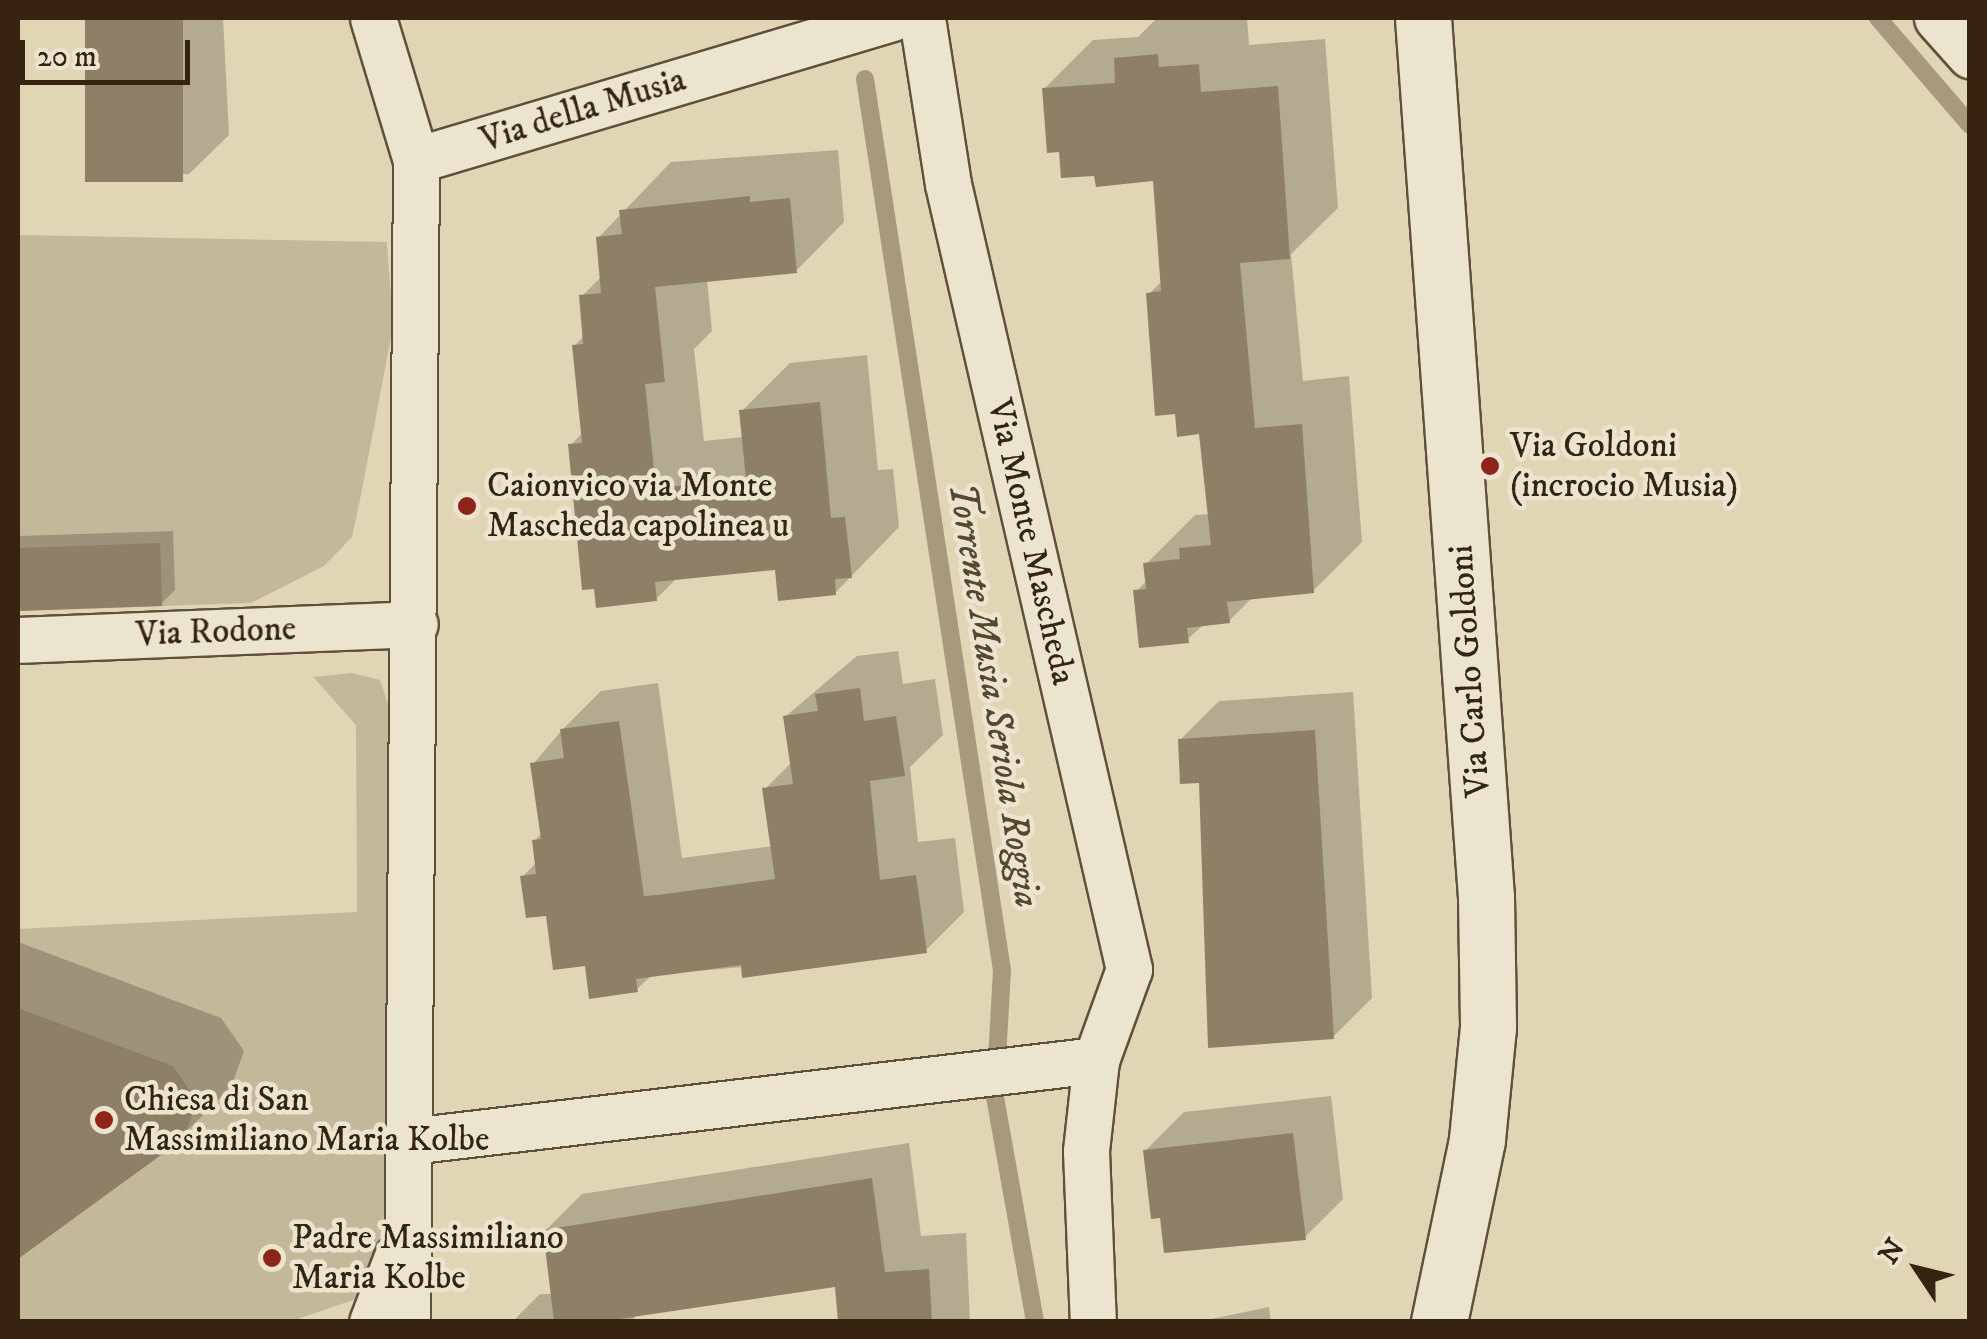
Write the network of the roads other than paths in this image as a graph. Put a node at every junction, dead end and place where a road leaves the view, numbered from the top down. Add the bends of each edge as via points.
1 (374, 18) edge
2 (892, 18) edge
3 (922, 18) edge
4 (1423, 18) edge
5 (1938, 18) edge
6 (1970, 55) edge
7 (416, 160) junction
8 (415, 624) junction
9 (18, 640) edge
10 (1096, 1060) junction
11 (410, 1141) junction
12 (408, 1228) junction
13 (372, 1322) edge
14 (407, 1322) edge
15 (1093, 1322) edge
16 (1438, 1322) edge

1 - 7 street
2 - 7 street, Via della Musia
3 - 10 street, Via Monte Mascheda via 948,184 1130,969
4 - 16 street, Via Carlo Goldoni via 1484,878 1488,1027 1474,1157
5 - 6 street
7 - 8 street
8 - 9 street, Via Rodone
8 - 11 street
10 - 11 street
10 - 15 street, Via Monte Mascheda via 1086,1151
11 - 12 street
12 - 13 street
12 - 14 street

